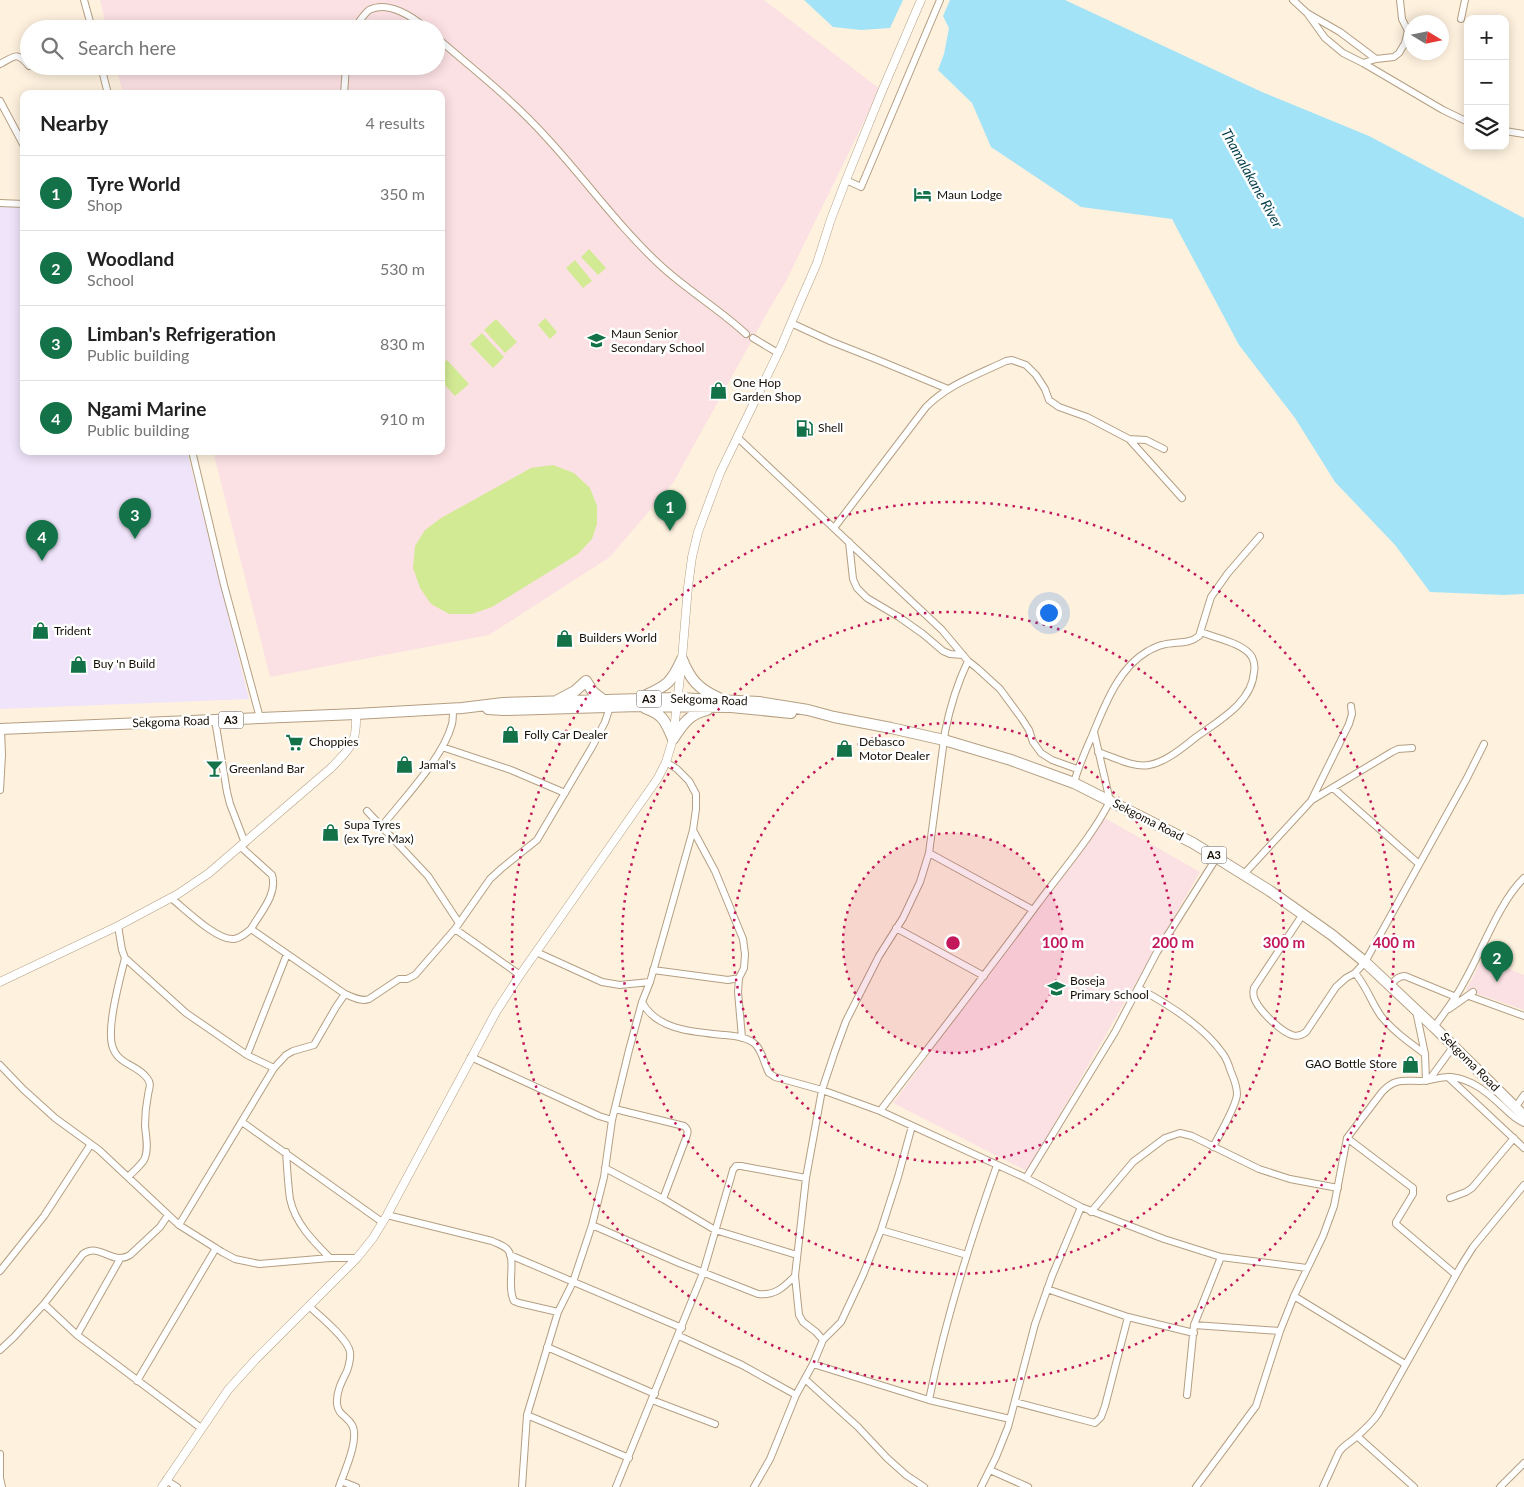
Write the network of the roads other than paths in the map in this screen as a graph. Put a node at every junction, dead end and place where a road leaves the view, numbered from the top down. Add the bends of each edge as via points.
1 (84, 0) edge
2 (921, 0) edge
3 (940, 0) edge
4 (1293, 0) edge
5 (1400, 0) edge
6 (1465, 0) edge
7 (1308, 13) junction
8 (1461, 19) dead end
9 (90, 20) edge
10 (360, 20) edge
11 (416, 20) edge
12 (445, 45) edge
13 (20, 56) edge
14 (1376, 59) junction
15 (1363, 63) junction
16 (0, 64) edge
17 (104, 75) edge
18 (345, 75) edge
19 (107, 90) edge
20 (344, 90) edge
21 (0, 101) edge
22 (1464, 120) edge
23 (1509, 132) edge
24 (1524, 134) edge
25 (20, 138) edge
26 (846, 180) junction
27 (0, 203) edge
28 (20, 204) edge
29 (791, 323) junction
30 (746, 334) dead end
31 (753, 338) dead end
32 (778, 353) junction
33 (948, 389) junction
34 (737, 437) junction
35 (1130, 439) junction
36 (1164, 449) dead end
37 (193, 455) edge
38 (1182, 498) dead end
39 (834, 528) junction
40 (1260, 536) dead end
41 (849, 542) junction
42 (1201, 632) junction
43 (966, 658) junction
44 (682, 659) junction
45 (554, 701) junction
46 (639, 702) junction
47 (677, 702) junction
48 (606, 703) junction
49 (721, 703) junction
50 (1351, 706) dead end
51 (457, 708) junction
52 (356, 714) junction
53 (260, 718) junction
54 (215, 720) junction
55 (0, 729) edge
56 (1094, 732) junction
57 (673, 739) junction
58 (944, 740) junction
59 (1484, 744) dead end
60 (442, 747) junction
61 (1412, 748) dead end
62 (1098, 752) junction
63 (666, 762) junction
64 (1077, 769) junction
65 (1074, 783) junction
66 (1333, 788) junction
67 (0, 790) edge
68 (565, 793) junction
69 (1110, 801) junction
70 (1310, 801) junction
71 (367, 811) dead end
72 (382, 826) junction
73 (692, 830) junction
74 (243, 845) junction
75 (929, 853) junction
76 (1217, 857) junction
77 (1418, 864) junction
78 (1244, 874) junction
79 (1524, 878) edge
80 (1521, 886) edge
81 (171, 898) junction
82 (1033, 910) junction
83 (1303, 914) junction
84 (118, 926) junction
85 (457, 926) junction
86 (896, 928) junction
87 (251, 929) junction
88 (536, 952) junction
89 (287, 954) junction
90 (125, 958) junction
91 (1365, 962) junction
92 (653, 970) junction
93 (1355, 973) junction
94 (520, 975) junction
95 (984, 976) junction
96 (739, 978) junction
97 (0, 982) edge
98 (650, 982) junction
99 (1390, 986) junction
100 (1138, 988) junction
101 (346, 994) junction
102 (1456, 997) junction
103 (642, 1002) junction
104 (1416, 1010) junction
105 (1446, 1011) junction
106 (1524, 1016) edge
107 (1434, 1027) junction
108 (742, 1038) junction
109 (1453, 1047) junction
110 (1425, 1054) junction
111 (247, 1055) junction
112 (471, 1057) junction
113 (0, 1065) edge
114 (274, 1068) junction
115 (1448, 1077) junction
116 (1427, 1080) junction
117 (822, 1090) junction
118 (1524, 1094) edge
119 (1515, 1108) junction
120 (615, 1109) junction
121 (880, 1111) junction
122 (1524, 1116) edge
123 (612, 1120) junction
124 (242, 1122) junction
125 (1524, 1123) edge
126 (912, 1126) junction
127 (1348, 1138) junction
128 (1514, 1138) junction
129 (91, 1144) junction
130 (1213, 1147) junction
131 (1524, 1148) edge
132 (286, 1152) junction
133 (997, 1164) junction
134 (605, 1168) junction
135 (128, 1177) junction
136 (806, 1178) junction
137 (1026, 1178) junction
138 (1524, 1185) edge
139 (1338, 1188) junction
140 (1450, 1198) dead end
141 (663, 1199) junction
142 (1081, 1207) junction
143 (1091, 1212) junction
144 (168, 1215) junction
145 (387, 1215) junction
146 (382, 1222) junction
147 (179, 1225) junction
148 (592, 1225) junction
149 (715, 1230) junction
150 (881, 1230) junction
151 (216, 1248) junction
152 (510, 1255) junction
153 (797, 1255) junction
154 (967, 1255) junction
155 (1221, 1257) junction
156 (330, 1258) junction
157 (357, 1258) junction
158 (120, 1259) junction
159 (1307, 1268) junction
160 (0, 1271) edge
161 (704, 1273) junction
162 (1456, 1275) junction
163 (795, 1276) junction
164 (573, 1282) junction
165 (1048, 1290) junction
166 (1294, 1296) junction
167 (44, 1304) junction
168 (310, 1307) junction
169 (558, 1312) junction
170 (1128, 1317) junction
171 (1194, 1325) junction
172 (682, 1328) junction
173 (1280, 1330) junction
174 (1194, 1333) junction
175 (77, 1335) junction
176 (679, 1336) junction
177 (823, 1340) junction
178 (547, 1347) junction
179 (0, 1350) edge
180 (813, 1364) junction
181 (1405, 1364) junction
182 (806, 1380) junction
183 (137, 1381) junction
184 (796, 1395) junction
185 (1187, 1395) dead end
186 (653, 1397) junction
187 (929, 1400) junction
188 (1015, 1402) junction
189 (527, 1415) junction
190 (1010, 1419) junction
191 (715, 1424) dead end
192 (201, 1428) junction
193 (1357, 1436) junction
194 (0, 1454) edge
195 (629, 1458) junction
196 (1524, 1463) edge
197 (990, 1470) junction
198 (164, 1484) edge
199 (340, 1484) edge
200 (755, 1486) edge
201 (2, 1487) edge
202 (177, 1487) edge
203 (356, 1487) edge
204 (522, 1487) edge
205 (616, 1487) edge
206 (924, 1487) edge
207 (981, 1487) edge
208 (1028, 1487) edge
209 (1196, 1487) edge
210 (1324, 1487) edge
211 (1414, 1487) edge
212 (1500, 1487) edge

1 - 9 street
2 - 26 street
3 - 26 street via 861,187
4 - 7 street
5 - 14 street via 1402,19 1408,31 1405,43 1394,57
6 - 8 street
7 - 14 street
7 - 15 street via 1334,47
10 - 11 street via 371,8 383,5
12 - 30 street via 509,98 660,265
13 - 16 street via 14,56
14 - 15 street
15 - 22 street
17 - 19 street
18 - 20 street
21 - 25 street
23 - 24 street
26 - 29 street via 817,263
27 - 28 street
29 - 32 street
29 - 33 street
31 - 32 street
32 - 34 street
33 - 35 street via 1006,361 1020,362 1030,368 1049,400
33 - 39 street via 926,407
34 - 39 street
34 - 44 street via 698,532 688,587
35 - 36 street via 1146,440
35 - 38 street
37 - 53 street
39 - 41 street
40 - 42 street via 1211,597
41 - 43 street
41 - 43 street via 852,580 867,598 944,651
42 - 56 street via 1195,639 1162,645 1133,662 1102,710
42 - 62 street via 1235,645 1252,657 1254,674 1243,699 1231,712 1158,762 1137,765
43 - 58 street
43 - 64 street via 1010,702 1041,753
44 - 46 highway via 667,684
44 - 47 street
44 - 49 highway via 694,683
45 - 48 highway, Sekgoma Road / A3
45 - 48 highway via 586,681
45 - 51 highway, Sekgoma Road / A3
46 - 47 highway, Sekgoma Road / A3
46 - 48 highway, Sekgoma Road / A3
46 - 57 highway via 660,716
47 - 49 highway, Sekgoma Road / A3
47 - 57 street
48 - 51 highway, Sekgoma Road / A3 via 504,710
48 - 68 street via 605,722
49 - 57 highway via 696,713 681,726
49 - 58 highway, Sekgoma Road / A3 via 758,702 808,710
50 - 70 street via 1349,724
51 - 52 highway, Sekgoma Road / A3
51 - 60 street
52 - 53 highway, Sekgoma Road / A3
52 - 74 street via 356,734 346,754
53 - 54 highway, Sekgoma Road / A3
54 - 55 highway, Sekgoma Road / A3
54 - 74 street via 227,792
55 - 67 street
56 - 62 street
56 - 64 street
57 - 63 street
58 - 65 highway, Sekgoma Road / A3
58 - 75 street
59 - 77 street
60 - 68 street via 511,770
60 - 72 street via 430,767
61 - 66 street via 1392,752
62 - 69 street
63 - 73 street via 689,781 696,794
63 - 88 street
64 - 65 street
65 - 69 highway, Sekgoma Road / A3
66 - 70 street
66 - 77 street
68 - 85 street via 537,840 490,879
69 - 76 highway, Sekgoma Road / A3
69 - 82 street
70 - 78 street
71 - 72 street
72 - 85 street via 428,876
73 - 92 street
73 - 96 street via 715,871 743,939 744,968
74 - 81 street
74 - 87 street via 274,880 272,894
75 - 82 street
75 - 86 street via 920,882
76 - 78 highway, Sekgoma Road / A3
76 - 100 street
77 - 91 street
78 - 83 highway, Sekgoma Road / A3
79 - 80 street
80 - 102 street via 1502,909
81 - 84 street
81 - 87 street via 217,935 236,939
82 - 95 street
83 - 91 highway, Sekgoma Road / A3
83 - 93 street via 1254,988 1258,1005 1284,1031 1301,1036 1336,987
84 - 90 street
84 - 97 street
85 - 94 street
85 - 101 street via 412,978 399,979 365,1001
86 - 95 street
86 - 117 street via 846,1021
87 - 89 street
88 - 94 street
88 - 98 street via 602,982 620,985
89 - 101 street
89 - 111 street
90 - 111 street via 186,1013
90 - 135 street via 115,996 112,1046 120,1060 145,1075 151,1087 144,1159
91 - 93 street
91 - 99 highway, Sekgoma Road / A3
92 - 96 street via 728,980
92 - 98 street
93 - 110 street via 1381,1016
94 - 112 street
95 - 121 street
96 - 108 street
98 - 103 street
99 - 102 street via 1405,976
99 - 104 highway, Sekgoma Road / A3
100 - 130 street via 1178,1011 1225,1056 1237,1094 1232,1112
100 - 137 street via 1115,1032
101 - 114 street via 314,1045 292,1051
102 - 105 street
103 - 108 street via 651,1013 678,1028
103 - 120 street
104 - 107 highway, Sekgoma Road / A3
104 - 110 street
105 - 106 street via 1471,994
105 - 107 street
107 - 109 highway, Sekgoma Road / A3
108 - 117 street via 750,1040 761,1051 769,1073 775,1077
109 - 116 street
109 - 119 highway, Sekgoma Road / A3
110 - 116 street
111 - 114 street
112 - 123 street
112 - 145 street
113 - 129 street via 55,1118
114 - 124 street
115 - 116 street
115 - 125 street via 1465,1080 1480,1088
115 - 128 street
116 - 127 street via 1401,1080 1388,1085
117 - 121 street
117 - 136 street
118 - 119 street
119 - 122 highway, Sekgoma Road / A3
120 - 123 street
120 - 141 street via 687,1128
121 - 126 street
123 - 134 street
124 - 132 street
124 - 147 street
126 - 133 street
126 - 150 street
127 - 139 street
127 - 162 street via 1413,1188 1413,1194 1396,1224
128 - 131 street
128 - 140 street via 1472,1188
129 - 135 street
129 - 160 street via 44,1216
130 - 139 street via 1290,1179
130 - 143 street via 1180,1133 1165,1138 1133,1162
132 - 146 street
132 - 156 street via 290,1199 296,1215 305,1231
133 - 137 street
133 - 154 street
134 - 141 street
134 - 148 street
135 - 144 street
136 - 149 street via 736,1166
136 - 153 street
137 - 142 street
138 - 162 street via 1473,1248
139 - 159 street via 1323,1236
141 - 149 street
142 - 143 street
142 - 165 street
143 - 155 street
144 - 147 street
144 - 158 street via 130,1254
145 - 146 street
145 - 152 street via 492,1241 508,1249
146 - 157 street
147 - 151 street
148 - 161 street
148 - 164 street
149 - 153 street
149 - 161 street
150 - 154 street
150 - 177 street via 844,1317
151 - 156 street via 236,1259 259,1264
151 - 183 street
152 - 164 street
152 - 169 street via 510,1290 514,1300
153 - 163 street
154 - 187 street
155 - 159 street
155 - 171 street
156 - 157 street
157 - 168 street
158 - 167 street via 88,1250
158 - 175 street
159 - 166 street
161 - 163 street via 767,1295
161 - 172 street
162 - 181 street
163 - 177 street via 799,1315
164 - 169 street
164 - 172 street
165 - 170 street
165 - 188 street via 1035,1324
166 - 173 street
166 - 181 street
167 - 175 street
167 - 179 street
168 - 192 street via 242,1373
168 - 199 street via 330,1325 350,1351 350,1362 340,1385 337,1405 339,1412 354,1427 351,1452
169 - 178 street
170 - 174 street
170 - 188 street via 1102,1417 1095,1423
171 - 173 street
171 - 174 street
172 - 176 street
173 - 209 street via 1256,1406
174 - 185 street
175 - 183 street
176 - 184 street
176 - 186 street
177 - 180 street
178 - 186 street
178 - 189 street
180 - 182 street
180 - 187 street
181 - 193 street via 1378,1414
182 - 184 street
182 - 206 street via 906,1476
183 - 192 street
184 - 200 street via 770,1459
186 - 191 street
186 - 195 street
187 - 190 street
188 - 190 street
189 - 195 street
189 - 204 street
190 - 197 street
192 - 198 street
193 - 210 street via 1339,1452
193 - 211 street
194 - 201 street
195 - 205 street
196 - 212 street
197 - 207 street
197 - 208 street
198 - 202 street
199 - 203 street

